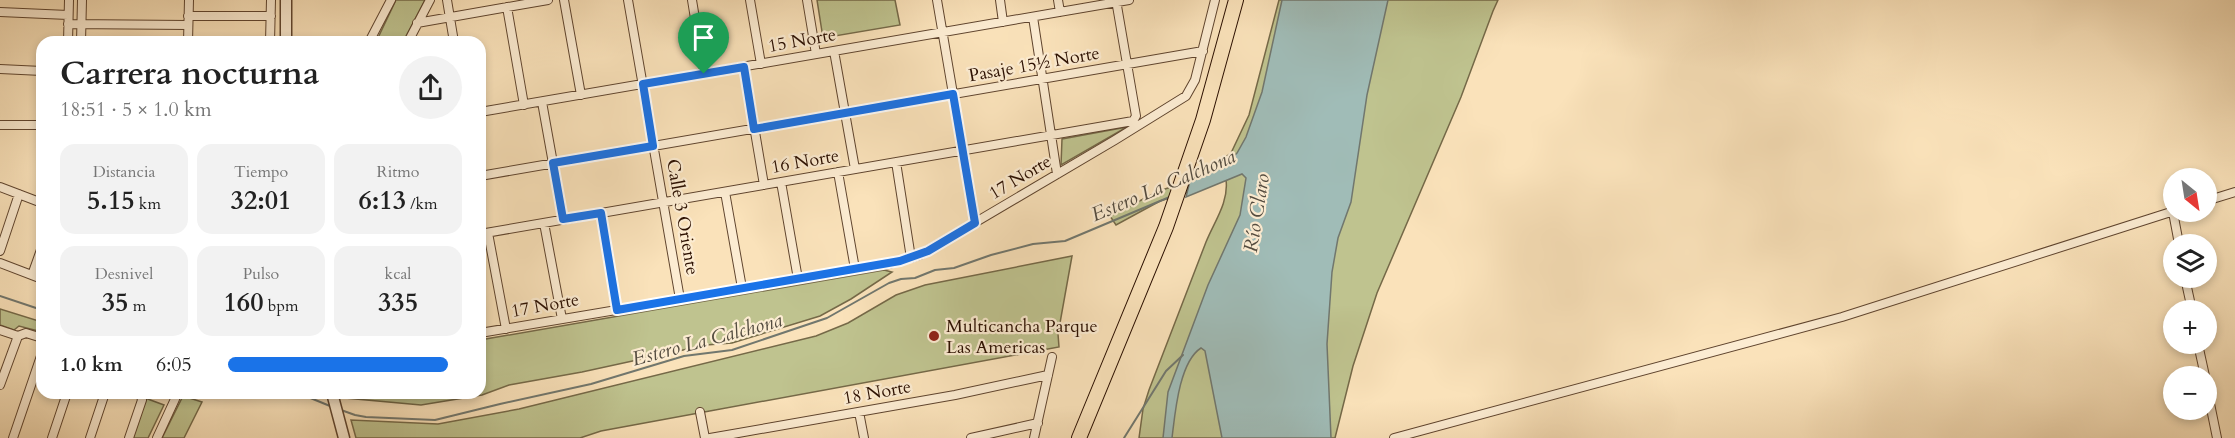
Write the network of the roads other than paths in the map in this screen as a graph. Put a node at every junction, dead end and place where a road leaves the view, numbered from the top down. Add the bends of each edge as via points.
1 (69, 0) edge
2 (82, 0) edge
3 (189, 0) edge
4 (271, 0) edge
5 (286, 0) edge
6 (391, 0) edge
7 (430, 0) edge
8 (447, 0) edge
9 (548, 0) edge
10 (564, 0) edge
11 (628, 0) edge
12 (692, 0) edge
13 (750, 0) edge
14 (807, 0) edge
15 (937, 0) edge
16 (1000, 0) edge
17 (1058, 0) edge
18 (1130, 0) edge
19 (1215, 0) edge
20 (1236, 0) edge
21 (535, 1) edge
22 (1116, 1) edge
23 (507, 7) junction
24 (0, 12) edge
25 (1060, 12) junction
26 (271, 16) junction
27 (450, 17) junction
28 (1033, 17) junction
29 (68, 19) junction
30 (188, 20) junction
31 (1003, 22) junction
32 (417, 23) junction
33 (81, 24) junction
34 (943, 33) junction
35 (68, 36) edge
36 (81, 36) edge
37 (188, 36) edge
38 (270, 36) edge
39 (286, 36) edge
40 (372, 36) edge
41 (411, 36) edge
42 (453, 36) edge
43 (834, 51) junction
44 (1203, 51) junction
45 (816, 54) junction
46 (761, 64) junction
47 (1127, 65) junction
48 (744, 67) junction
49 (0, 69) edge
50 (36, 71) edge
51 (704, 74) junction
52 (1043, 79) junction
53 (643, 84) junction
54 (953, 94) junction
55 (581, 95) junction
56 (542, 102) junction
57 (524, 105) junction
58 (486, 111) edge
59 (845, 113) junction
60 (0, 125) edge
61 (36, 125) edge
62 (754, 129) junction
63 (1052, 136) junction
64 (653, 146) junction
65 (963, 151) junction
66 (896, 162) junction
67 (553, 163) junction
68 (855, 169) junction
69 (838, 172) junction
70 (1057, 174) junction
71 (486, 175) edge
72 (781, 182) junction
73 (764, 185) junction
74 (0, 187) edge
75 (725, 192) junction
76 (2235, 192) edge
77 (19, 194) junction
78 (2217, 198) edge
79 (36, 201) edge
80 (663, 202) junction
81 (601, 213) junction
82 (2163, 214) edge
83 (563, 219) junction
84 (544, 223) junction
85 (975, 223) junction
86 (486, 233) edge
87 (486, 242) edge
88 (0, 251) edge
89 (911, 258) junction
90 (0, 263) edge
91 (36, 264) edge
92 (855, 269) junction
93 (32, 275) junction
94 (36, 277) edge
95 (798, 279) junction
96 (742, 288) junction
97 (680, 299) junction
98 (617, 310) junction
99 (562, 319) junction
100 (506, 329) junction
101 (0, 330) edge
102 (486, 332) edge
103 (19, 335) junction
104 (36, 336) edge
105 (1052, 357) dead end
106 (2, 371) edge
107 (36, 371) edge
108 (1048, 375) junction
109 (0, 385) edge
110 (65, 399) edge
111 (103, 399) edge
112 (142, 399) edge
113 (176, 399) dead end
114 (334, 399) edge
115 (700, 412) dead end
116 (859, 412) junction
117 (2213, 420) edge
118 (1038, 423) junction
119 (13, 438) edge
120 (52, 438) edge
121 (90, 438) edge
122 (129, 438) edge
123 (157, 438) edge
124 (344, 438) edge
125 (705, 438) edge
126 (710, 438) edge
127 (864, 438) edge
128 (970, 438) edge
129 (1034, 438) edge
130 (1079, 438) edge
131 (1394, 438) edge
132 (2217, 438) edge

1 - 29 street
2 - 33 street
3 - 30 street
4 - 26 street
5 - 39 street
6 - 40 street
7 - 32 street
8 - 27 street
9 - 21 street
10 - 55 street
11 - 53 street, Calle 3 Oriente
12 - 51 street
13 - 46 street
14 - 45 street
15 - 34 street
16 - 31 street
17 - 25 street
18 - 22 street, 15 Norte
19 - 44 street, 17 Norte
20 - 130 main road via 1188,167
21 - 23 street
22 - 25 street, 15 Norte
22 - 47 street
23 - 27 street
23 - 57 street
24 - 29 street
25 - 28 street, 15 Norte
26 - 30 street
26 - 38 street
27 - 32 street
27 - 42 street
28 - 31 street, 15 Norte
28 - 52 street
29 - 33 street
29 - 35 street
30 - 33 street
30 - 37 street
31 - 34 street, 15 Norte
32 - 41 street
33 - 36 street
34 - 43 street, 15 Norte
34 - 54 street
43 - 45 street, 15 Norte
43 - 59 street
44 - 47 street, Pasaje 15½ Norte
44 - 70 street, 17 Norte via 1193,86 1181,100
45 - 46 street, 15 Norte
46 - 48 street, 15 Norte
47 - 52 street, Pasaje 15½ Norte
47 - 63 street, 16 Norte via 1135,120
48 - 51 street, 15 Norte
48 - 62 street
49 - 50 street
51 - 53 street, 15 Norte
52 - 54 street, Pasaje 15½ Norte
52 - 63 street
53 - 55 street, 15 Norte
53 - 64 street, Calle 3 Oriente
54 - 59 street, Pasaje 15½ Norte
54 - 65 street
55 - 56 street, 15 Norte
56 - 57 street, 15 Norte
56 - 67 street
57 - 58 street, 15 Norte
59 - 62 street, Pasaje 15½ Norte
59 - 68 street
60 - 61 street
62 - 64 street, Pasaje 15½ Norte
62 - 73 street
63 - 65 street, 16 Norte
63 - 70 street
64 - 67 street, Pasaje 15½ Norte
64 - 80 street, Calle 3 Oriente
65 - 66 street, 16 Norte
65 - 85 street
66 - 68 street, 16 Norte
66 - 89 street
67 - 71 street, Pasaje 15½ Norte
67 - 83 street
68 - 69 street, 16 Norte
69 - 72 street, 16 Norte
69 - 92 street
70 - 85 street, 17 Norte
72 - 73 street, 16 Norte
72 - 95 street
73 - 75 street, 16 Norte
74 - 77 street
75 - 80 street, 16 Norte
75 - 96 street
76 - 78 street
77 - 79 street
77 - 88 street
80 - 81 street, 16 Norte
80 - 97 street, Calle 3 Oriente
81 - 83 street, 16 Norte
81 - 98 street
82 - 131 street via 1842,317
83 - 84 street, 16 Norte
84 - 86 street, 16 Norte
84 - 99 street
85 - 89 street, 17 Norte
87 - 100 street
89 - 92 street, 17 Norte
90 - 93 street
91 - 93 street
92 - 95 street, 17 Norte
93 - 94 street
95 - 96 street, 17 Norte
96 - 97 street, 17 Norte
97 - 98 street, 17 Norte
98 - 99 street, 17 Norte
99 - 100 street, 17 Norte
100 - 102 street, 17 Norte
101 - 103 street
103 - 104 street
103 - 106 street
105 - 108 street
106 - 109 street
107 - 119 street
108 - 116 street, 18 Norte
108 - 118 street
110 - 120 street
111 - 121 street
112 - 122 street
113 - 123 street
114 - 124 street
115 - 125 street
116 - 126 street, 18 Norte
116 - 127 street
117 - 132 street
118 - 128 street
118 - 129 street

